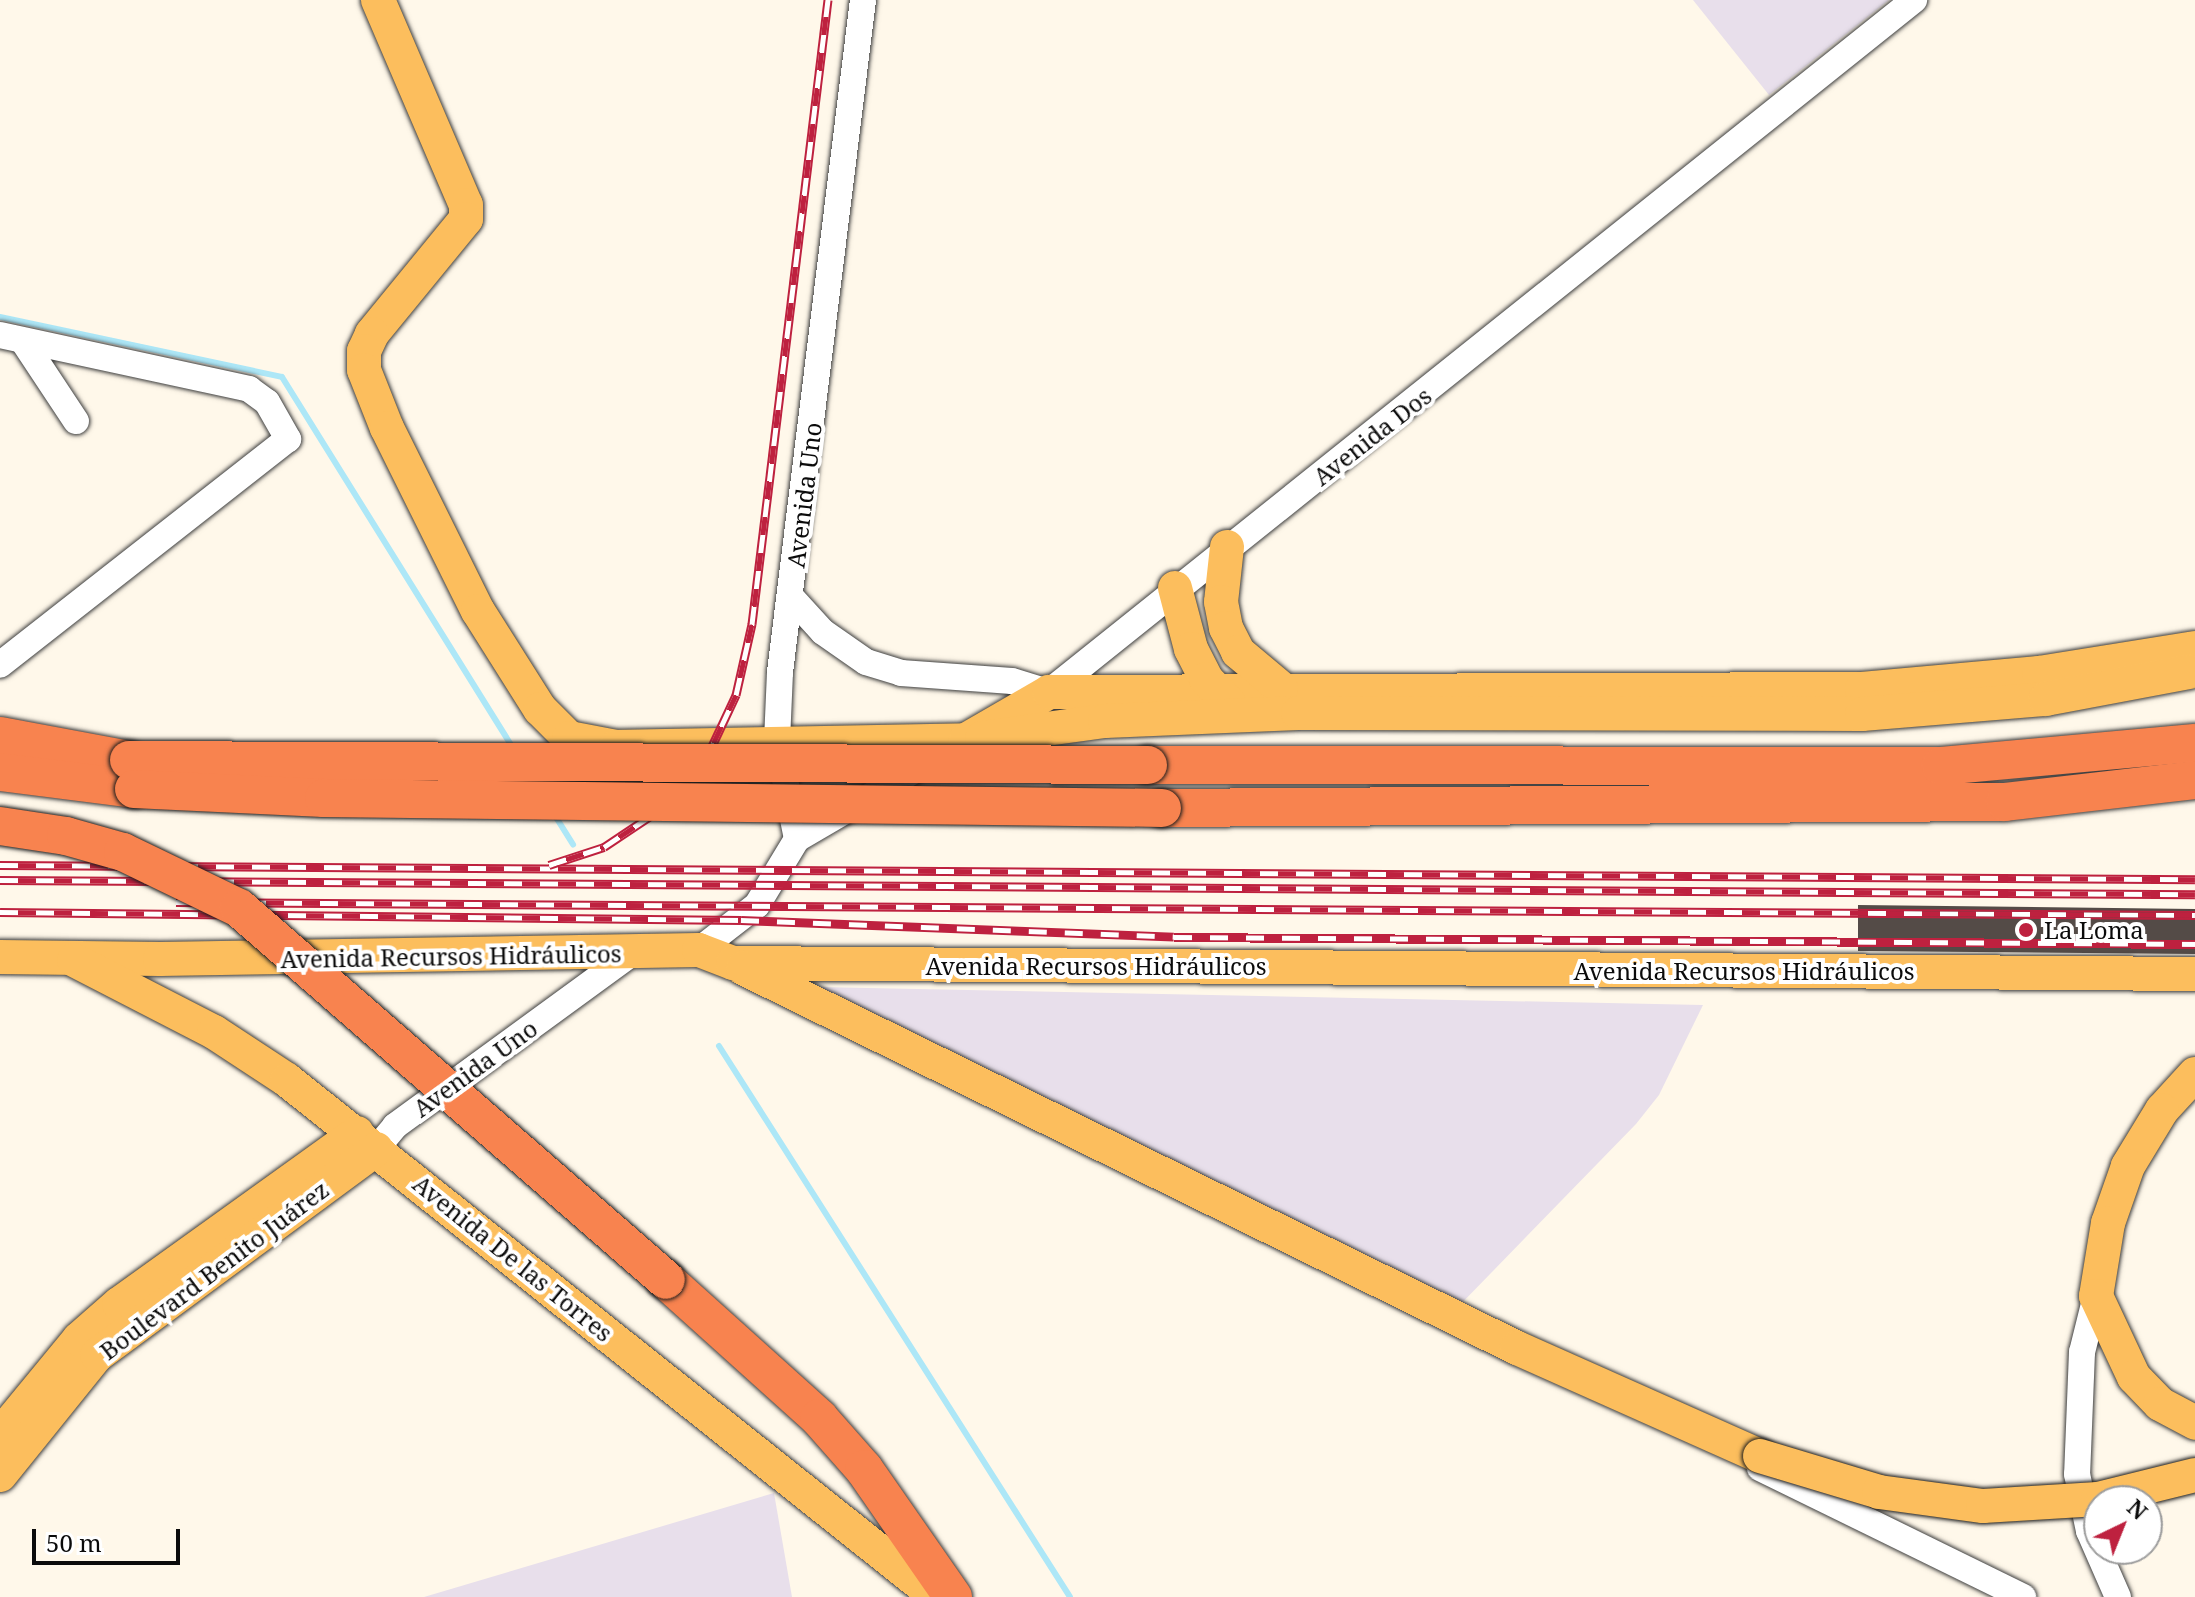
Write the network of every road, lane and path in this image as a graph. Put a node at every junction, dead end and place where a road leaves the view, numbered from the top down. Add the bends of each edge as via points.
1 (378, 0) edge
2 (863, 0) edge
3 (1914, 0) edge
4 (12, 338) edge
5 (76, 421) dead end
6 (1227, 547) junction
7 (1175, 588) junction
8 (791, 597) junction
9 (2195, 648) edge
10 (0, 665) edge
11 (2195, 671) edge
12 (1281, 688) junction
13 (1049, 692) junction
14 (1230, 704) junction
15 (0, 736) edge
16 (966, 740) junction
17 (777, 741) junction
18 (2195, 743) edge
19 (0, 772) edge
20 (132, 774) junction
21 (2195, 780) edge
22 (0, 826) edge
23 (797, 839) junction
24 (699, 950) junction
25 (632, 953) junction
26 (66, 956) junction
27 (0, 957) edge
28 (733, 963) junction
29 (2195, 974) edge
30 (2195, 1074) edge
31 (376, 1136) junction
32 (2096, 1296) junction
33 (1517, 1348) junction
34 (2195, 1423) edge
35 (0, 1435) edge
36 (0, 1475) edge
37 (2195, 1475) edge
38 (937, 1597) edge
39 (953, 1597) edge
40 (2023, 1597) edge
41 (2118, 1597) edge

1 - 17 main road, Avenida Dos via 466,205 466,219 372,334 364,351 364,370 387,428 478,611 540,709 569,738 616,747
2 - 8 street, Avenida Uno
3 - 6 street, Avenida Dos via 1399,417
4 - 5 street
4 - 10 street via 249,389 267,402 288,439
6 - 7 street, Avenida Dos
6 - 12 main road via 1221,602 1226,628 1238,652
7 - 13 street, Avenida Dos
7 - 14 main road via 1191,649
8 - 13 street via 823,632 866,662 901,673 1012,681
8 - 17 street, Avenida Uno
9 - 12 main road via 2039,673 1862,689
11 - 14 main road via 2046,699 1862,714
12 - 14 main road
13 - 14 main road
13 - 16 main road, Avenida Dos
14 - 16 main road
15 - 20 highway
16 - 17 main road, Avenida Dos
16 - 23 street
17 - 23 street, Avenida Uno
18 - 20 highway, bridge via 1941,766 1148,765
19 - 20 highway
20 - 21 highway, bridge via 324,798 1162,808 2005,802
22 - 39 highway, bridge via 123,852 239,908 819,1418 864,1469
23 - 24 street via 757,905
24 - 25 main road, Avenida Recursos Hidráulicos
24 - 28 main road, Avenida Recursos Hidráulicos
25 - 26 main road, Avenida Recursos Hidráulicos
25 - 31 street, Avenida Uno
26 - 27 main road, Avenida Recursos Hidráulicos
26 - 31 main road, Avenida De las Torres via 214,1032
28 - 29 main road, Avenida Recursos Hidráulicos
28 - 33 main road
30 - 32 main road via 2157,1117 2128,1166 2108,1223
31 - 35 main road, Boulevard Benito Juárez via 119,1304 79,1339
31 - 36 main road, Boulevard Benito Juárez via 97,1355
31 - 38 main road, Avenida De las Torres
32 - 34 main road via 2119,1352 2142,1387
32 - 41 street via 2082,1352 2077,1474 2089,1531
33 - 37 main road, bridge via 1760,1456 1879,1492 1983,1506 2098,1499
33 - 40 street

